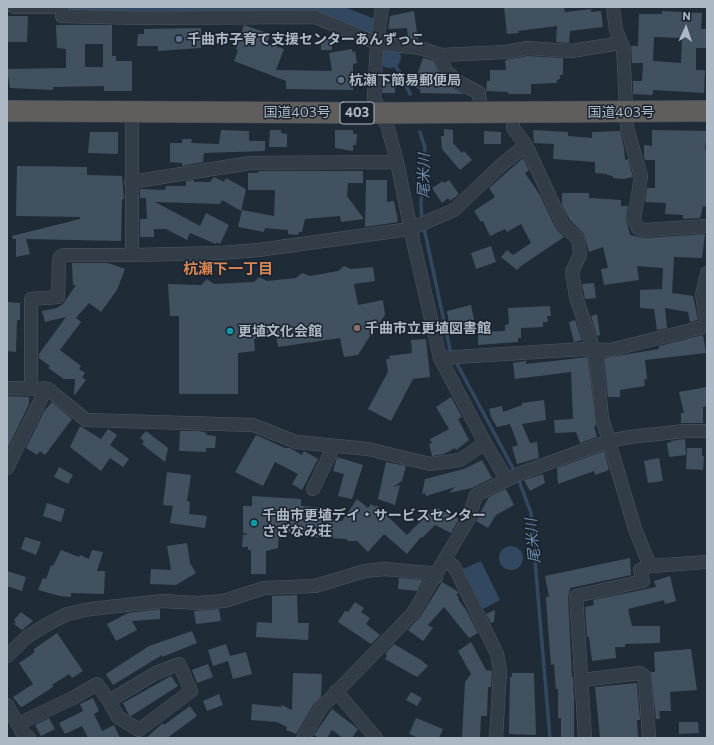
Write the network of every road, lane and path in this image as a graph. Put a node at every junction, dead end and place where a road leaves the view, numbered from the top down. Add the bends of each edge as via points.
1 (14, 7) edge
2 (62, 7) edge
3 (382, 7) edge
4 (613, 7) edge
5 (138, 13) edge
6 (315, 13) edge
7 (377, 42) junction
8 (621, 43) junction
9 (441, 55) junction
10 (7, 111) edge
11 (132, 111) junction
12 (707, 111) edge
13 (481, 112) junction
14 (513, 112) junction
15 (625, 112) junction
16 (381, 113) junction
17 (526, 145) junction
18 (397, 162) junction
19 (131, 182) junction
20 (707, 226) edge
21 (410, 229) junction
22 (132, 255) junction
23 (707, 273) edge
24 (707, 326) edge
25 (593, 349) junction
26 (440, 358) junction
27 (37, 387) junction
28 (7, 388) edge
29 (707, 431) edge
30 (609, 441) junction
31 (485, 443) junction
32 (334, 446) junction
33 (7, 468) edge
34 (513, 477) junction
35 (313, 489) dead end
36 (446, 559) junction
37 (707, 562) edge
38 (650, 566) junction
39 (436, 577) junction
40 (7, 656) edge
41 (582, 680) junction
42 (336, 691) junction
43 (109, 701) junction
44 (7, 704) edge
45 (18, 724) junction
46 (29, 738) edge
47 (303, 738) edge
48 (376, 738) edge
49 (496, 738) edge
50 (585, 738) edge
51 (649, 738) edge

1 - 2 street
2 - 5 street via 62,16
3 - 7 street
4 - 8 street via 616,30
5 - 6 street
6 - 7 street
7 - 9 street via 420,48
7 - 16 street via 374,98
8 - 9 street via 571,52 527,48 506,52
8 - 15 street
9 - 13 street via 444,70 457,81 479,93
10 - 11 highway, 国道403号 / 403
11 - 16 highway, 国道403号 / 403
11 - 19 street
12 - 15 highway, 国道403号 / 403
13 - 14 highway, 国道403号 / 403
13 - 16 highway, 国道403号 / 403
14 - 15 highway, 国道403号 / 403
14 - 17 street via 513,128
15 - 20 street via 626,128 641,176 634,220 638,228 654,230
16 - 18 street
17 - 21 street via 454,210
17 - 25 street via 563,224 578,239 580,255 572,272 576,298
18 - 19 street via 250,163
18 - 21 street
19 - 22 street
21 - 22 street via 258,250
21 - 26 street
22 - 27 street via 64,255 59,260 58,297 30,298
23 - 24 street via 702,295
24 - 25 street via 610,350
25 - 26 street
25 - 30 street via 602,418
26 - 31 street
27 - 28 street
27 - 32 street via 48,388 86,420 254,425 296,442
27 - 33 street via 42,397
29 - 30 street via 638,436
30 - 34 street
30 - 38 street via 635,529
31 - 32 street via 460,460 430,464 368,449
31 - 34 street
32 - 35 street
34 - 36 street via 476,495 468,520
36 - 39 street
36 - 49 street via 455,568 497,654 500,671
37 - 38 street
38 - 41 street via 640,570 643,581 576,596
39 - 40 street via 430,573 384,569 366,571 315,586 264,588 224,601 162,601 91,609 67,614 46,624 28,636
39 - 42 street via 413,613
41 - 50 street
41 - 51 street via 640,673 645,677
42 - 47 street via 321,708
42 - 48 street
43 - 43 street via 156,673 179,664 191,691 139,730 118,718
43 - 45 street via 97,684
44 - 45 street
45 - 46 street

